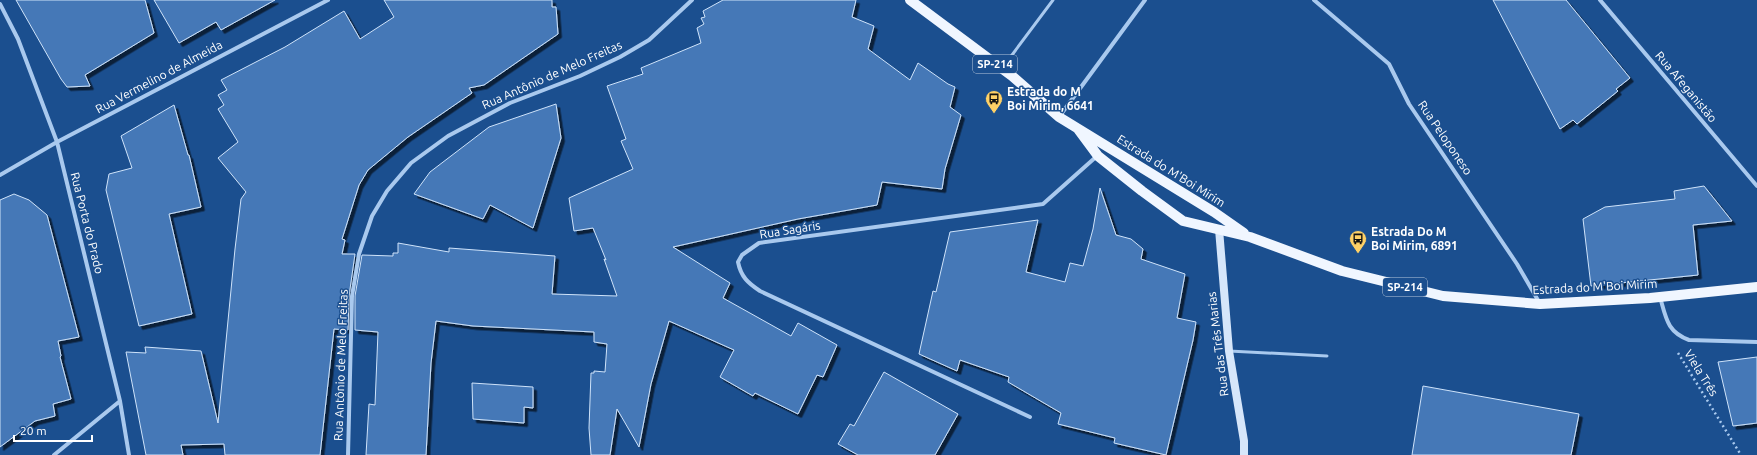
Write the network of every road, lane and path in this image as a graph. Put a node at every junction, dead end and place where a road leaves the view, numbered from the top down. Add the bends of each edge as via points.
1 (328, 0) edge
2 (692, 0) edge
3 (910, 0) edge
4 (1053, 0) edge
5 (1145, 0) edge
6 (1314, 0) edge
7 (1600, 0) edge
8 (0, 4) edge
9 (1002, 69) junction
10 (1059, 117) junction
11 (1078, 129) junction
12 (57, 142) junction
13 (1098, 156) junction
14 (0, 174) edge
15 (1757, 186) edge
16 (1219, 229) junction
17 (1250, 237) junction
18 (1757, 287) edge
19 (1660, 297) junction
20 (1540, 304) junction
21 (1757, 342) edge
22 (1676, 350) dead end
23 (1229, 351) junction
24 (1326, 356) dead end
25 (120, 401) junction
26 (1030, 417) dead end
27 (54, 455) edge
28 (129, 455) edge
29 (348, 455) edge
30 (1244, 455) edge
31 (1741, 455) edge

1 - 12 street, Rua Vermelino de Almeida
2 - 29 street, Rua Antônio de Melo Freitas via 649,40 620,57 580,76 510,103 448,136 411,163 387,191 372,216 362,247 352,296
3 - 9 main road, Estrada do M'Boi Mirim / SP-214
4 - 9 lane
5 - 10 street
6 - 20 street, Rua Peloponeso via 1389,64 1409,104 1517,264
7 - 15 street, Rua Afeganistão
8 - 12 street, Rua Porta do Prado via 18,39
9 - 10 main road, Estrada do M'Boi Mirim / SP-214
10 - 11 main road, Estrada do M'Boi Mirim / SP-214
11 - 13 main road, Estrada do M'Boi Mirim
11 - 17 main road, Estrada do M'Boi Mirim / SP-214 via 1214,212
12 - 14 street, Rua Vermelino de Almeida
12 - 25 street, Rua Porta do Prado
13 - 16 main road, Estrada do M'Boi Mirim via 1183,221
13 - 26 street, Rua Sagáris via 1042,204 759,243 742,255 738,262 740,273 747,282 760,291
16 - 17 main road, Estrada do M'Boi Mirim
16 - 23 street, Rua das Três Marias
17 - 20 main road, Estrada do M'Boi Mirim / SP-214 via 1342,271 1443,296
18 - 19 main road, Estrada do M'Boi Mirim / SP-214
19 - 20 main road, Estrada do M'Boi Mirim / SP-214
19 - 21 street via 1672,331 1680,337 1689,340
22 - 31 path, Viela Três
23 - 24 lane
23 - 30 street, Rua das Três Marias
25 - 27 street
25 - 28 street, Rua Porta do Prado

